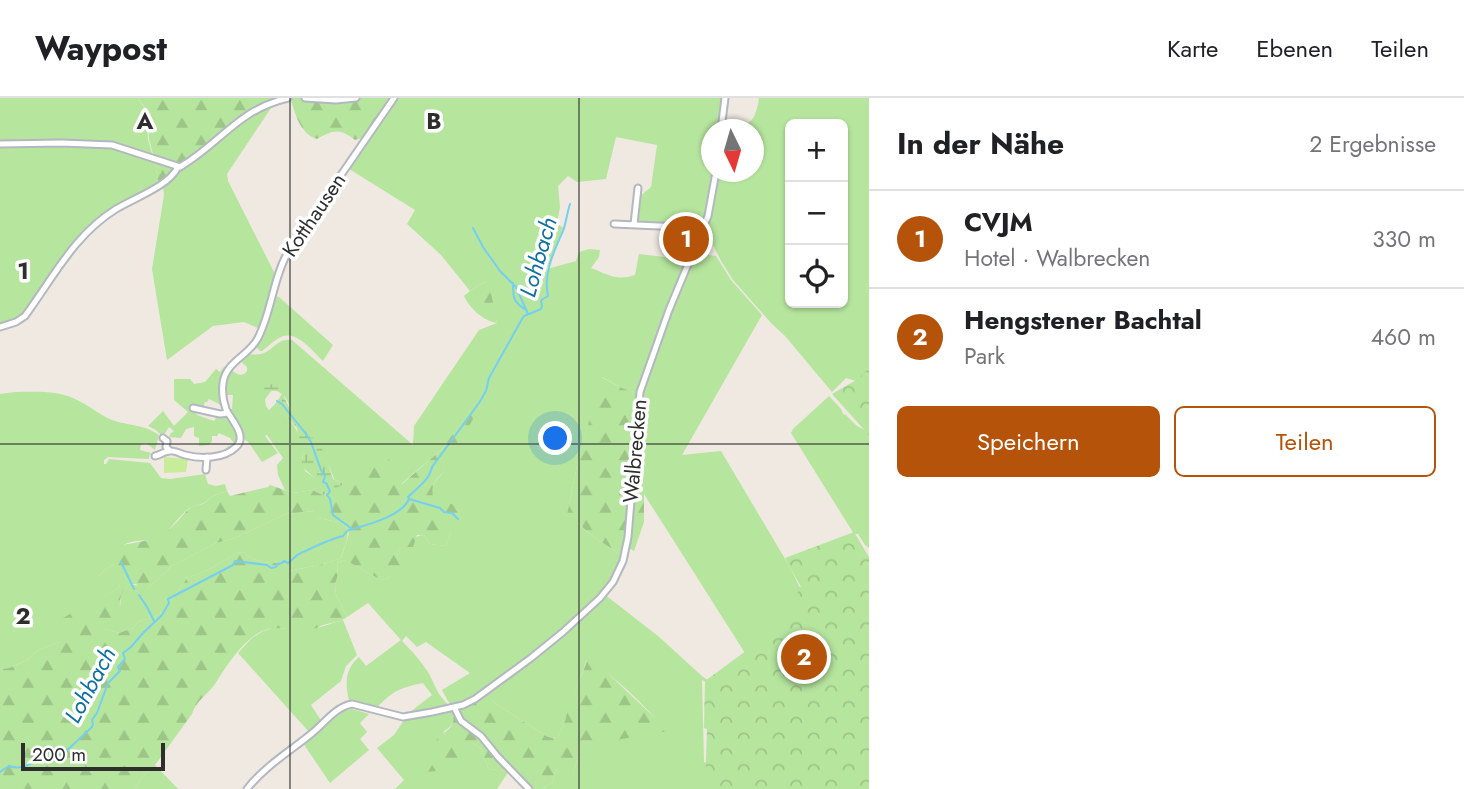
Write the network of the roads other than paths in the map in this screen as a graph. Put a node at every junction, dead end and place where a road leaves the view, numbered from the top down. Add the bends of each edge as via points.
1 (288, 98) edge
2 (305, 98) edge
3 (356, 98) edge
4 (394, 98) edge
5 (725, 98) edge
6 (723, 119) edge
7 (0, 144) edge
8 (178, 167) junction
9 (714, 182) edge
10 (638, 188) dead end
11 (614, 223) dead end
12 (634, 224) junction
13 (703, 228) junction
14 (0, 327) edge
15 (193, 408) dead end
16 (228, 413) junction
17 (163, 438) dead end
18 (169, 450) junction
19 (155, 456) dead end
20 (207, 457) junction
21 (206, 470) dead end
22 (454, 707) junction
23 (247, 789) edge
24 (529, 789) edge

1 - 8 street via 248,114
2 - 3 street
4 - 16 street, Kotthausen via 284,258 258,338 225,375
5 - 6 street
7 - 8 street via 112,145
8 - 14 street via 160,185 96,224 66,255 25,316
9 - 13 street, Walbrecken
10 - 12 street
11 - 12 street
12 - 13 street
13 - 22 street, Walbrecken via 641,387 628,537 618,575 600,598 531,658 485,693
15 - 16 street
16 - 20 street, Kotthausen via 240,443
17 - 18 street
18 - 19 street
18 - 20 street
20 - 21 street
22 - 23 street, Walbrecken via 403,717 347,705 267,767
22 - 24 street via 461,721 481,736

